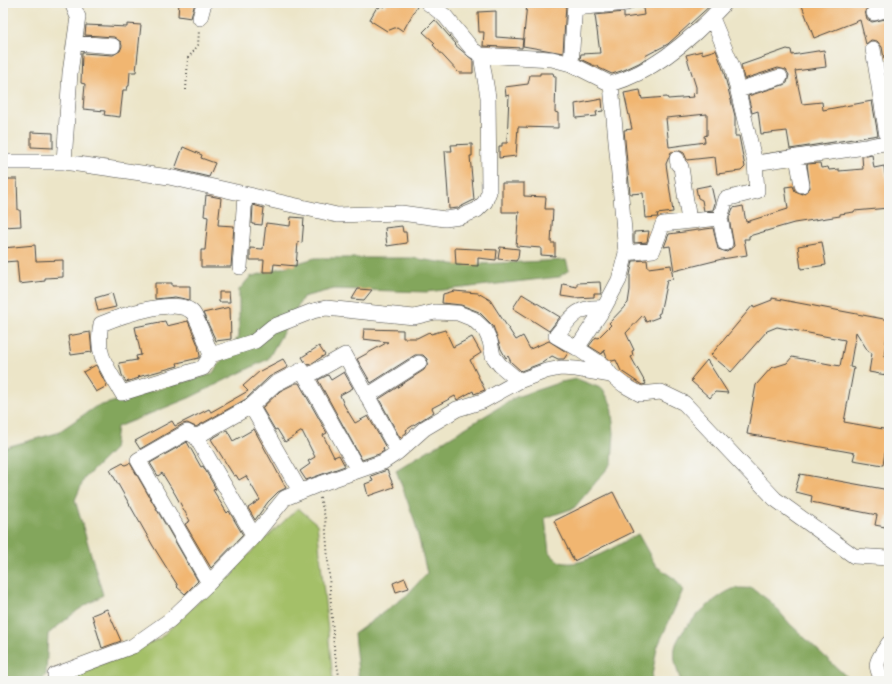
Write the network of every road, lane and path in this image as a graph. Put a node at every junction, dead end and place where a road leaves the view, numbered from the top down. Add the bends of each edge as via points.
1 (72, 3) edge
2 (204, 3) edge
3 (428, 3) edge
4 (627, 3) edge
5 (725, 3) edge
6 (575, 6) edge
7 (200, 18) joint
8 (712, 18) junction
9 (75, 43) junction
10 (113, 46) dead end
11 (873, 49) dead end
12 (481, 55) junction
13 (571, 64) junction
14 (883, 67) edge
15 (780, 76) dead end
16 (611, 84) junction
17 (186, 90) dead end
18 (738, 90) junction
19 (889, 142) edge
20 (797, 157) junction
21 (677, 159) dead end
22 (3, 162) edge
23 (64, 162) junction
24 (755, 163) junction
25 (802, 185) dead end
26 (245, 195) junction
27 (720, 218) junction
28 (689, 221) junction
29 (725, 243) dead end
30 (626, 253) junction
31 (240, 267) dead end
32 (604, 308) junction
33 (577, 348) junction
34 (211, 356) junction
35 (419, 363) dead end
36 (611, 375) junction
37 (306, 377) junction
38 (519, 381) junction
39 (367, 396) junction
40 (251, 406) junction
41 (196, 437) junction
42 (398, 452) junction
43 (358, 470) junction
44 (317, 485) junction
45 (300, 491) junction
46 (254, 536) junction
47 (889, 558) edge
48 (209, 583) junction
49 (889, 643) edge
50 (55, 675) dead end
51 (340, 681) edge
52 (883, 681) edge

1 - 9 street via 78,17
2 - 7 street
3 - 12 street via 445,16 473,50
4 - 6 street
5 - 8 street
6 - 13 street
7 - 17 path via 198,45 188,58
8 - 16 street via 675,50 642,72
8 - 18 street via 732,66
9 - 10 street
9 - 23 street via 70,73
11 - 14 street
12 - 13 street via 552,59
12 - 26 street via 488,97 488,192 485,202 477,210 460,217 445,219 401,213 337,215
13 - 16 street
14 - 19 street
15 - 18 street
16 - 30 street
18 - 24 street
19 - 20 street via 865,148
20 - 24 street
20 - 25 street
21 - 28 street via 681,167
22 - 23 street
23 - 26 street via 169,177
24 - 27 street via 757,191 726,199
26 - 31 street
27 - 28 street
27 - 29 street
28 - 30 street via 663,224 653,250
30 - 32 street via 619,280
32 - 33 street
32 - 33 street via 592,307 572,315 556,336
33 - 36 street via 605,367
34 - 34 street via 203,368 122,393 101,356 98,339 101,324 156,307 186,308 193,313
34 - 38 street via 255,341 272,327 326,308 414,317 435,312 458,313 473,319 485,330 493,356
35 - 39 street
36 - 38 street via 561,368
36 - 47 street via 640,394 661,392 684,403 775,499 854,556
37 - 39 street via 345,355
37 - 40 street via 302,370 275,384
37 - 43 street
38 - 42 street via 483,401 457,409 425,428
39 - 42 street
40 - 41 street
40 - 45 street
41 - 46 street
41 - 48 street via 187,432 138,460
42 - 43 street via 383,462
43 - 44 street
44 - 45 street
44 - 51 path via 325,517 334,648
45 - 46 street via 284,498
46 - 48 street
48 - 50 street via 170,620 133,646
49 - 52 street via 876,664

